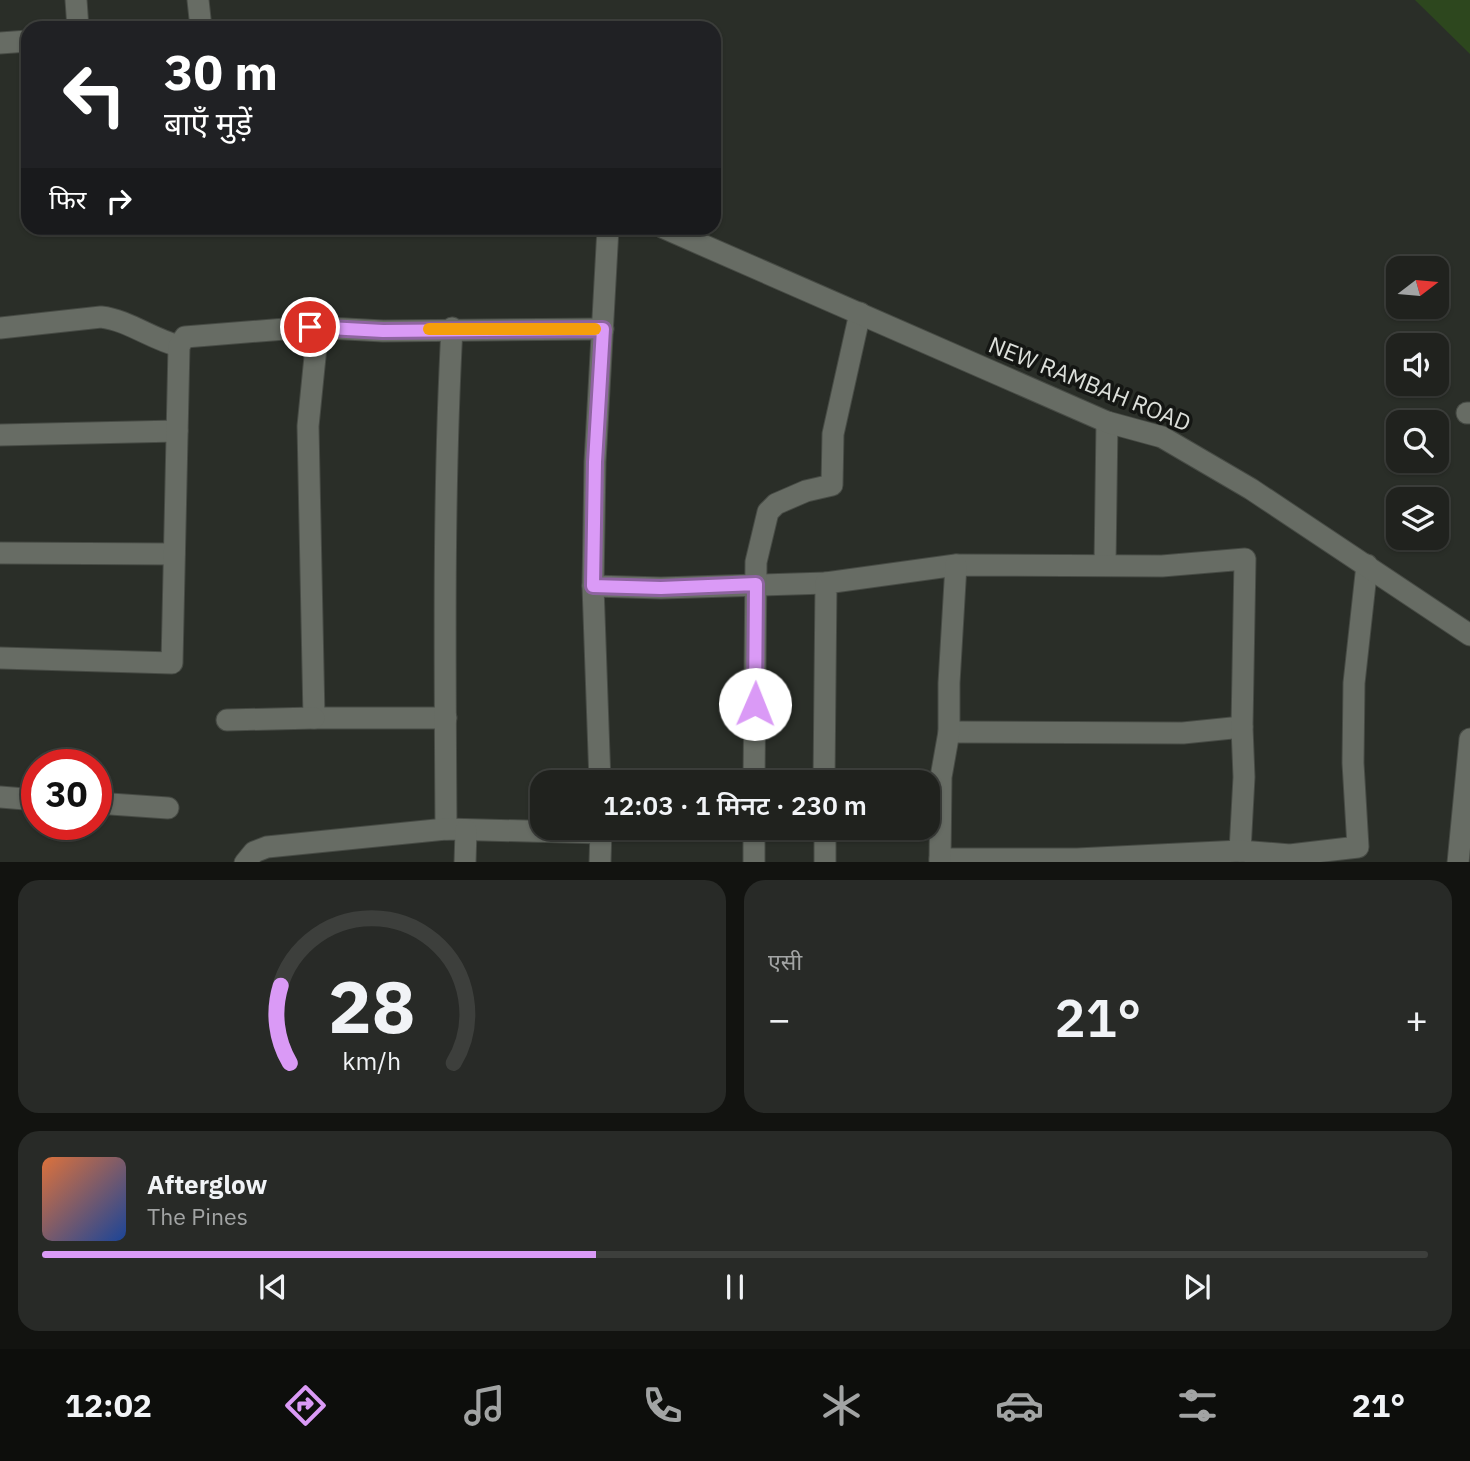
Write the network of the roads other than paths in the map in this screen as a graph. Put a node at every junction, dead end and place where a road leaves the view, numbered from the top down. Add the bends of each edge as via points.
1 (76, 0) edge
2 (198, 0) edge
3 (78, 21) edge
4 (200, 21) edge
5 (21, 42) edge
6 (0, 43) edge
7 (607, 235) edge
8 (680, 235) edge
9 (860, 313) junction
10 (318, 327) junction
11 (0, 328) edge
12 (452, 328) junction
13 (603, 329) junction
14 (179, 345) junction
15 (1107, 422) junction
16 (177, 431) junction
17 (0, 435) edge
18 (0, 553) edge
19 (174, 554) junction
20 (1105, 564) junction
21 (956, 565) junction
22 (1367, 565) junction
23 (826, 583) junction
24 (756, 584) junction
25 (593, 586) junction
26 (1470, 635) edge
27 (0, 657) edge
28 (314, 718) junction
29 (446, 718) junction
30 (227, 720) dead end
31 (1242, 727) junction
32 (949, 732) junction
33 (1470, 739) edge
34 (600, 770) edge
35 (754, 770) edge
36 (824, 770) edge
37 (0, 797) edge
38 (21, 799) edge
39 (112, 804) edge
40 (168, 808) dead end
41 (456, 829) junction
42 (530, 830) edge
43 (601, 840) edge
44 (754, 840) edge
45 (825, 840) edge
46 (1240, 851) junction
47 (940, 861) edge
48 (1077, 861) edge
49 (246, 862) edge
50 (465, 862) edge
51 (600, 862) edge
52 (754, 862) edge
53 (825, 862) edge
54 (1458, 862) edge

1 - 3 street
2 - 4 street
5 - 6 street
7 - 13 street
8 - 9 street, NEW RAMBAH ROAD
9 - 15 street, NEW RAMBAH ROAD
9 - 24 street via 833,434 832,485 776,504 768,512 756,562
10 - 12 street via 383,331
10 - 14 street via 185,337
10 - 28 street via 308,426
11 - 14 street via 101,317 117,319 146,335
12 - 13 street
12 - 29 street via 443,604
13 - 25 street
14 - 16 street
15 - 20 street
15 - 22 street, NEW RAMBAH ROAD via 1162,437
16 - 17 street
16 - 19 street
18 - 19 street
19 - 27 street via 172,663
20 - 21 street
20 - 31 street via 1162,566 1245,559
21 - 23 street
21 - 32 street
22 - 26 street, NEW RAMBAH ROAD
22 - 46 street via 1354,683 1358,847 1290,855
23 - 24 street
23 - 36 street
24 - 25 street
24 - 35 street
25 - 34 street
28 - 29 street
28 - 30 street
29 - 41 street
31 - 32 street via 1183,733
31 - 46 street
32 - 47 street via 941,777
33 - 54 street
37 - 38 street
39 - 40 street
41 - 42 street
41 - 49 street via 267,847
41 - 50 street
43 - 51 street
44 - 52 street
45 - 53 street
46 - 48 street
47 - 48 street

